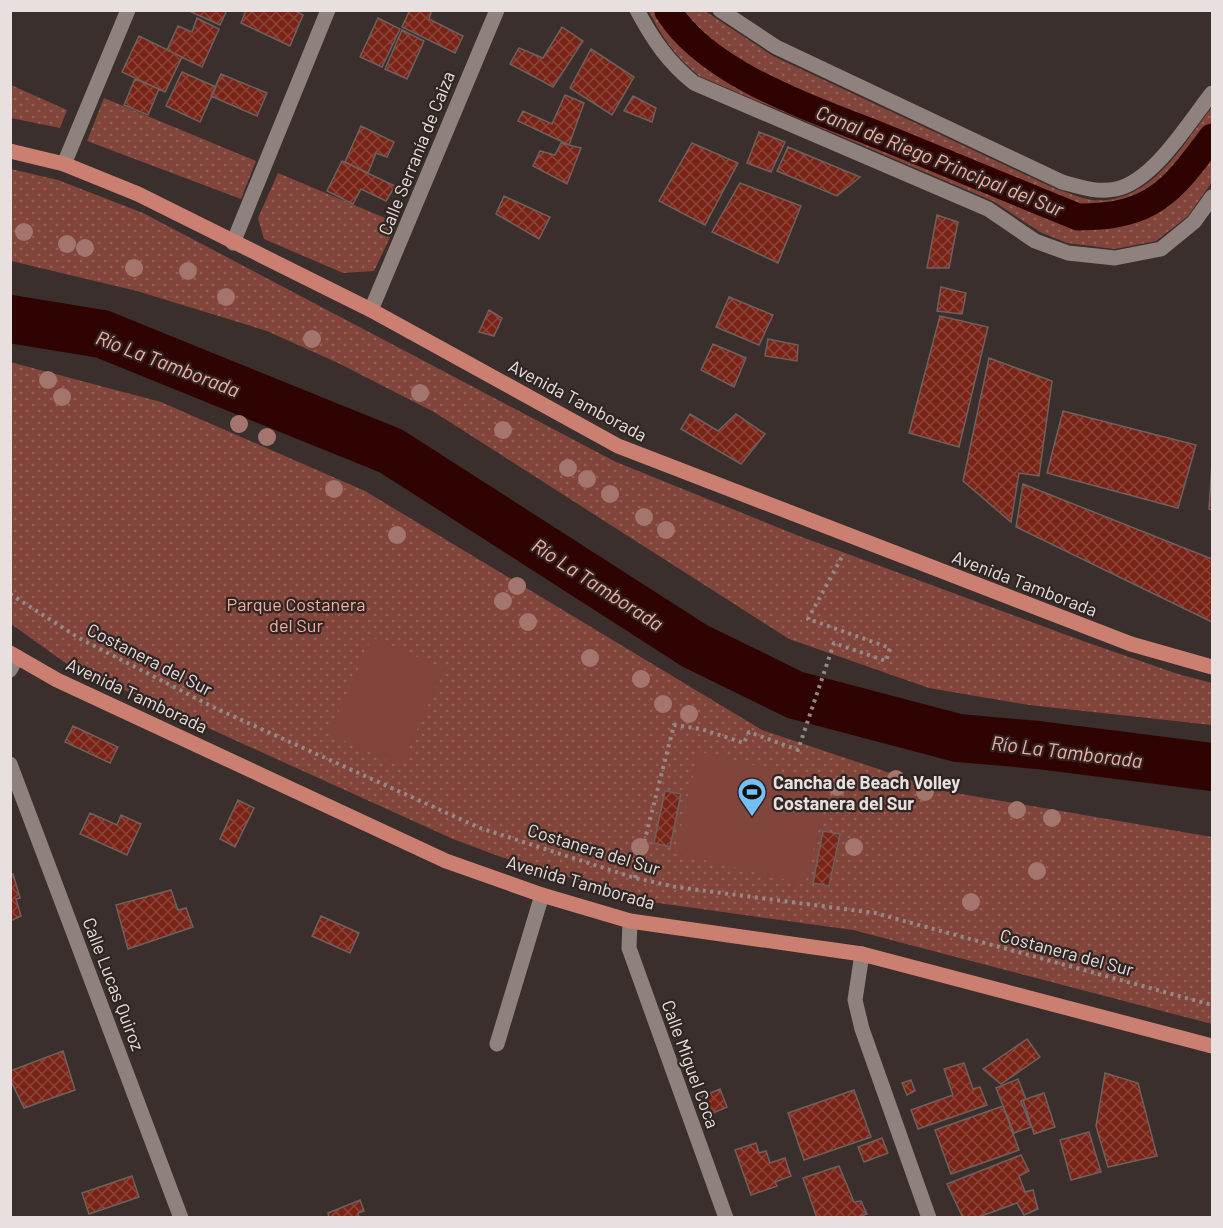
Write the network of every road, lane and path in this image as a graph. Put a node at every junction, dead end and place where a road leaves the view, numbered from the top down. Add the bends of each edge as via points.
1 (128, 10) edge
2 (328, 10) edge
3 (497, 10) edge
4 (638, 10) edge
5 (720, 10) edge
6 (1212, 93) edge
7 (10, 151) edge
8 (64, 164) junction
9 (1212, 197) edge
10 (233, 243) junction
11 (371, 310) junction
12 (852, 538) junction
13 (10, 594) edge
14 (13, 660) edge
15 (1212, 667) edge
16 (10, 764) edge
17 (635, 878) junction
18 (542, 894) junction
19 (630, 921) junction
20 (862, 954) junction
21 (1212, 1005) edge
22 (497, 1044) dead end
23 (1212, 1046) edge
24 (181, 1218) edge
25 (726, 1218) edge
26 (929, 1218) edge

1 - 8 street
2 - 10 street
3 - 11 street, Calle Serranía de Caiza
4 - 9 street via 654,42 672,65 694,83 988,208 1035,241 1068,253 1115,258 1161,249 1194,222
5 - 6 street via 776,47 1062,182 1092,190 1116,189 1137,181
7 - 8 main road, Avenida Tamborada
8 - 10 main road, Avenida Tamborada via 138,194
10 - 11 main road, Avenida Tamborada
11 - 12 main road, Avenida Tamborada via 618,446
12 - 15 main road, Avenida Tamborada via 1131,644
12 - 17 path via 808,619 890,648 886,662 834,643 798,750 749,732 744,743 674,725
13 - 17 path, Costanera del Sur via 79,638 205,703 415,800 480,828
14 - 18 main road, Avenida Tamborada via 446,861
16 - 24 street, Calle Lucas Quiroz
17 - 21 path, Costanera del Sur via 875,913
18 - 19 main road, Avenida Tamborada
18 - 22 street
19 - 20 main road, Avenida Tamborada
19 - 25 street, Calle Miguel Coca via 629,948
20 - 23 main road, Avenida Tamborada
20 - 26 street via 855,1000 861,1029

